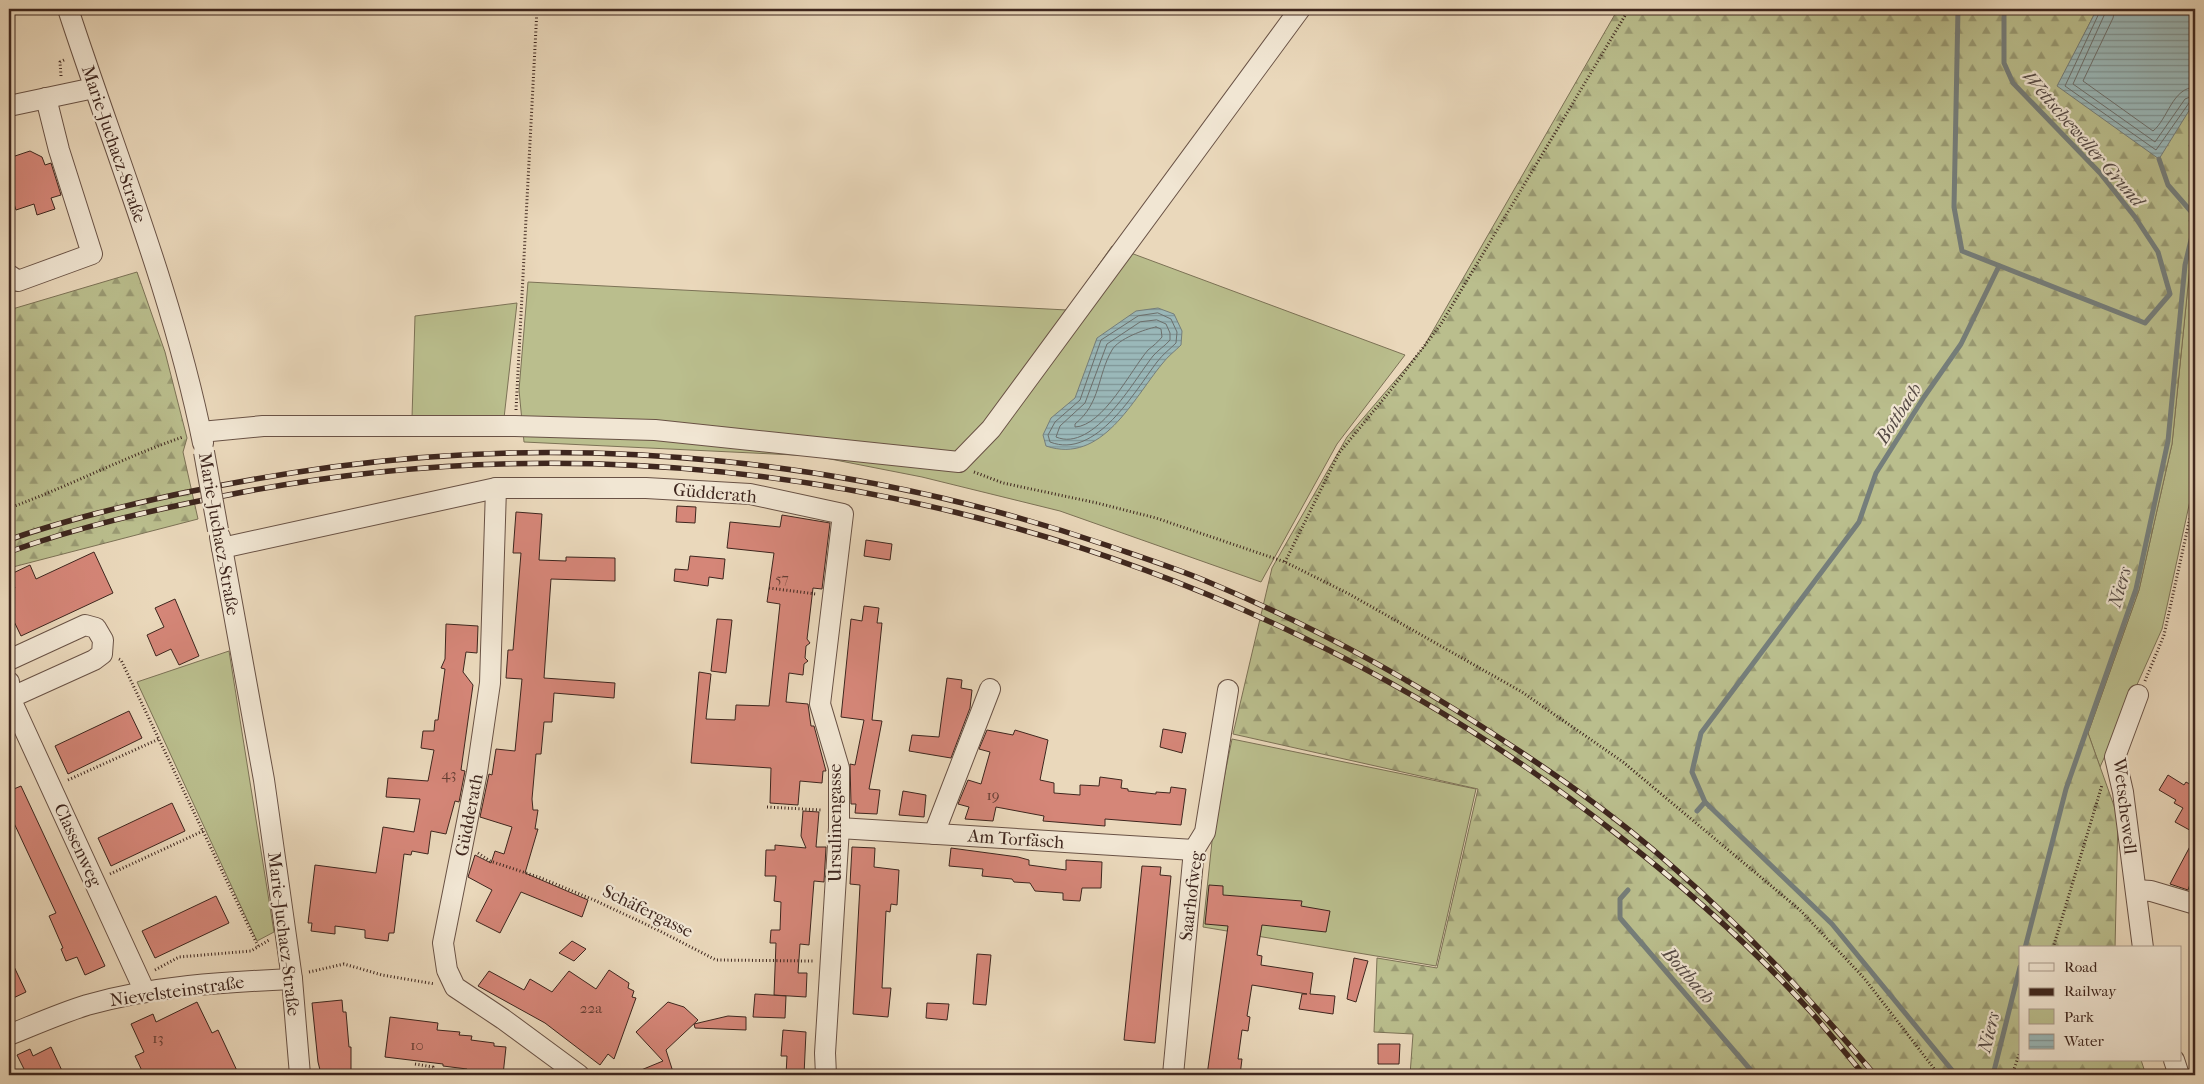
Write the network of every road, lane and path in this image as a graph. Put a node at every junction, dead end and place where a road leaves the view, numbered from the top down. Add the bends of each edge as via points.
1 (68, 9) edge
2 (537, 9) edge
3 (1300, 9) edge
4 (1629, 9) edge
5 (94, 88) junction
6 (46, 98) junction
7 (9, 106) edge
8 (9, 275) edge
9 (515, 426) junction
10 (200, 432) junction
11 (959, 462) junction
12 (496, 488) junction
13 (2195, 495) edge
14 (9, 508) edge
15 (843, 514) joint
16 (220, 539) junction
17 (1285, 562) junction
18 (769, 588) dead end
19 (833, 596) junction
20 (102, 654) junction
21 (9, 660) edge
22 (990, 689) dead end
23 (10, 690) edge
24 (1228, 690) dead end
25 (2138, 695) joint
26 (159, 738) junction
27 (2115, 757) junction
28 (51, 788) junction
29 (767, 807) dead end
30 (839, 820) junction
31 (203, 831) junction
32 (934, 834) junction
33 (463, 843) junction
34 (1194, 850) junction
35 (94, 882) junction
36 (2136, 890) junction
37 (2195, 904) edge
38 (285, 932) junction
39 (258, 946) junction
40 (2054, 946) edge
41 (2143, 946) edge
42 (831, 962) junction
43 (292, 979) junction
44 (142, 985) junction
45 (455, 987) junction
46 (9, 1035) edge
47 (2019, 1055) edge
48 (2175, 1062) edge
49 (415, 1064) dead end
50 (300, 1075) edge
51 (432, 1075) edge
52 (579, 1075) edge
53 (826, 1075) edge
54 (1173, 1075) edge
55 (1939, 1075) edge
56 (2012, 1075) edge
57 (2179, 1075) edge

1 - 5 street, Marie-Juchacz-Straße
2 - 9 path
3 - 11 street via 991,428
4 - 17 path via 1441,324 1339,453
5 - 6 street
5 - 10 street, Marie-Juchacz-Straße via 123,164 184,355
6 - 7 street
6 - 8 street via 92,254 18,281
9 - 10 street via 263,426
9 - 11 street via 655,430
10 - 14 path via 156,446 51,493
10 - 16 street, Marie-Juchacz-Straße, bridge
11 - 17 path via 980,476 995,481 1156,518
12 - 15 street, Güdderath via 646,488 750,494
12 - 16 street, Güdderath
12 - 33 street, Güdderath via 490,684
13 - 25 path via 2164,635
15 - 19 street, Ursulinengasse
16 - 38 street, Marie-Juchacz-Straße via 264,780
17 - 55 path via 1349,594 1522,692 1636,773 1800,910 1864,978
18 - 19 path
19 - 30 street, Ursulinengasse via 820,704 839,768
20 - 21 street via 103,640 96,628 85,625
20 - 23 street, Classenweg
20 - 26 path via 121,660
22 - 32 street
23 - 28 street, Classenweg
24 - 34 street, Saarhofweg via 1205,832
25 - 27 street, Wetschewell
26 - 28 path
26 - 31 path
27 - 36 street, Wetschewell
27 - 40 path via 2097,800
28 - 35 street, Classenweg
29 - 30 path
30 - 32 street, Am Torfäsch
30 - 42 street, Ursulinengasse
31 - 35 path
31 - 39 path
32 - 34 street, Am Torfäsch
33 - 42 path, Schäfergasse via 490,861 594,900 716,960
33 - 45 street, Güdderath via 443,943 447,970
34 - 54 street, Saarhofweg
35 - 44 street, Classenweg
36 - 37 street
36 - 41 street, Wetschewell
38 - 39 path
38 - 43 street, Marie-Juchacz-Straße
39 - 44 path via 251,950 179,957
42 - 53 street, Ursulinengasse
43 - 44 street, Nievelsteinstraße
43 - 45 path via 321,968 344,964 382,976
43 - 50 street, Marie-Juchacz-Straße
44 - 46 street, Nievelsteinstraße
45 - 52 street
47 - 56 path
48 - 57 street
49 - 51 path via 433,1067

